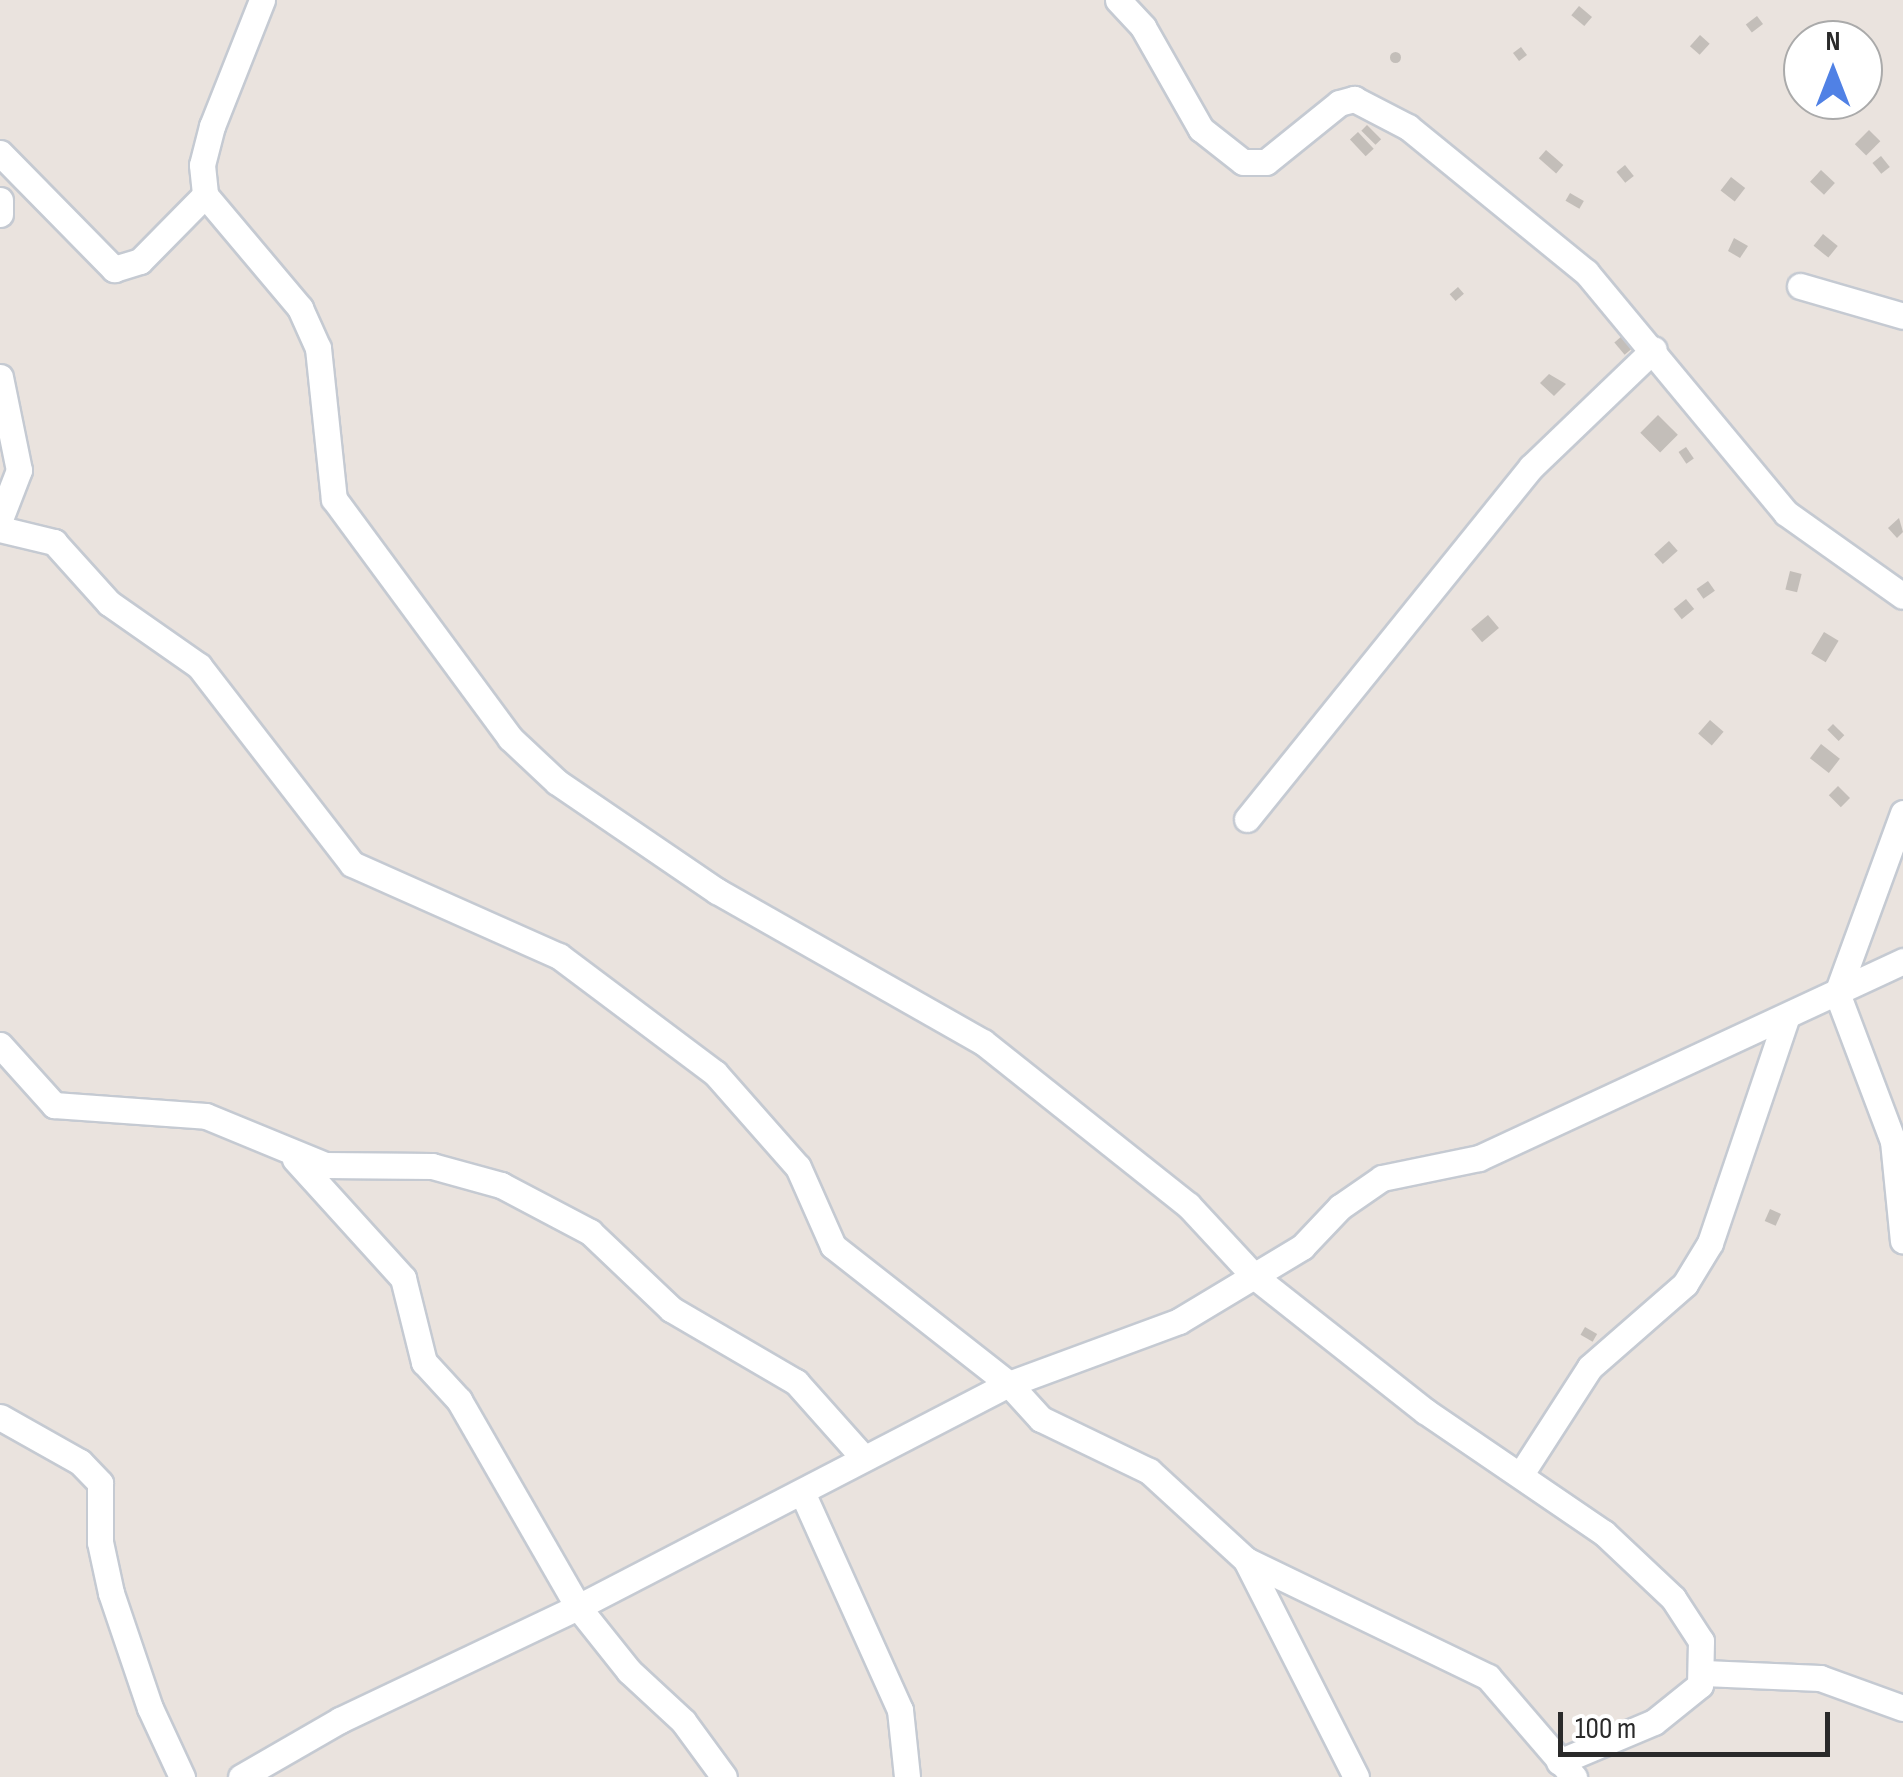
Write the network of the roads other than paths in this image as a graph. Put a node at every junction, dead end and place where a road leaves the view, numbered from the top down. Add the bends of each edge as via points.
1 (262, 0) edge
2 (1118, 0) edge
3 (0, 152) edge
4 (205, 195) junction
5 (0, 200) edge
6 (0, 214) edge
7 (1800, 286) dead end
8 (1903, 316) edge
9 (1654, 349) junction
10 (0, 377) edge
11 (0, 518) edge
12 (0, 529) edge
13 (1903, 596) edge
14 (1903, 813) edge
15 (1247, 819) dead end
16 (1903, 962) edge
17 (1837, 993) junction
18 (1786, 1018) junction
19 (0, 1046) edge
20 (288, 1152) junction
21 (1903, 1241) edge
22 (1254, 1276) junction
23 (1009, 1384) junction
24 (0, 1417) edge
25 (862, 1456) junction
26 (1521, 1474) junction
27 (802, 1492) junction
28 (1246, 1560) junction
29 (578, 1608) junction
30 (1704, 1673) junction
31 (1903, 1708) edge
32 (1566, 1769) edge
33 (182, 1777) edge
34 (241, 1777) edge
35 (724, 1777) edge
36 (907, 1777) edge
37 (1356, 1777) edge

1 - 4 street via 212,126 202,165
2 - 9 street via 1143,27 1220,148 1243,162 1266,162 1339,103 1367,102 1408,127 1586,272
3 - 4 street via 114,269 140,261
4 - 22 street via 300,308 318,348 334,499 510,738 556,782 717,892 982,1042 1188,1205
5 - 6 street
7 - 8 street
9 - 13 street via 1786,513
9 - 15 street via 1531,467
10 - 11 street via 19,470
12 - 23 street via 54,542 108,603 198,666 352,864 559,956 715,1074 798,1166 833,1246
14 - 17 street
16 - 17 street
17 - 18 street
17 - 21 street via 1893,1141
18 - 22 street via 1479,1158 1382,1178 1340,1206 1302,1247
18 - 26 street via 1700,1260 1686,1284 1590,1366
19 - 20 street via 54,1105 206,1116 244,1127
20 - 25 street via 325,1165 467,1170 590,1232 671,1309 796,1382
20 - 29 street via 403,1278 424,1362 459,1400
22 - 23 street via 1179,1321
22 - 26 street via 1425,1411
23 - 25 street
23 - 28 street via 1042,1418 1176,1490
24 - 33 street via 80,1462 100,1482 100,1542 111,1593 150,1708
25 - 27 street
26 - 30 street via 1604,1533 1673,1598 1701,1640
27 - 29 street
27 - 36 street via 900,1710
28 - 32 street via 1488,1676
28 - 37 street
29 - 34 street via 340,1720
29 - 35 street via 628,1671 683,1721
30 - 31 street via 1820,1678
30 - 32 street via 1689,1697 1654,1722

